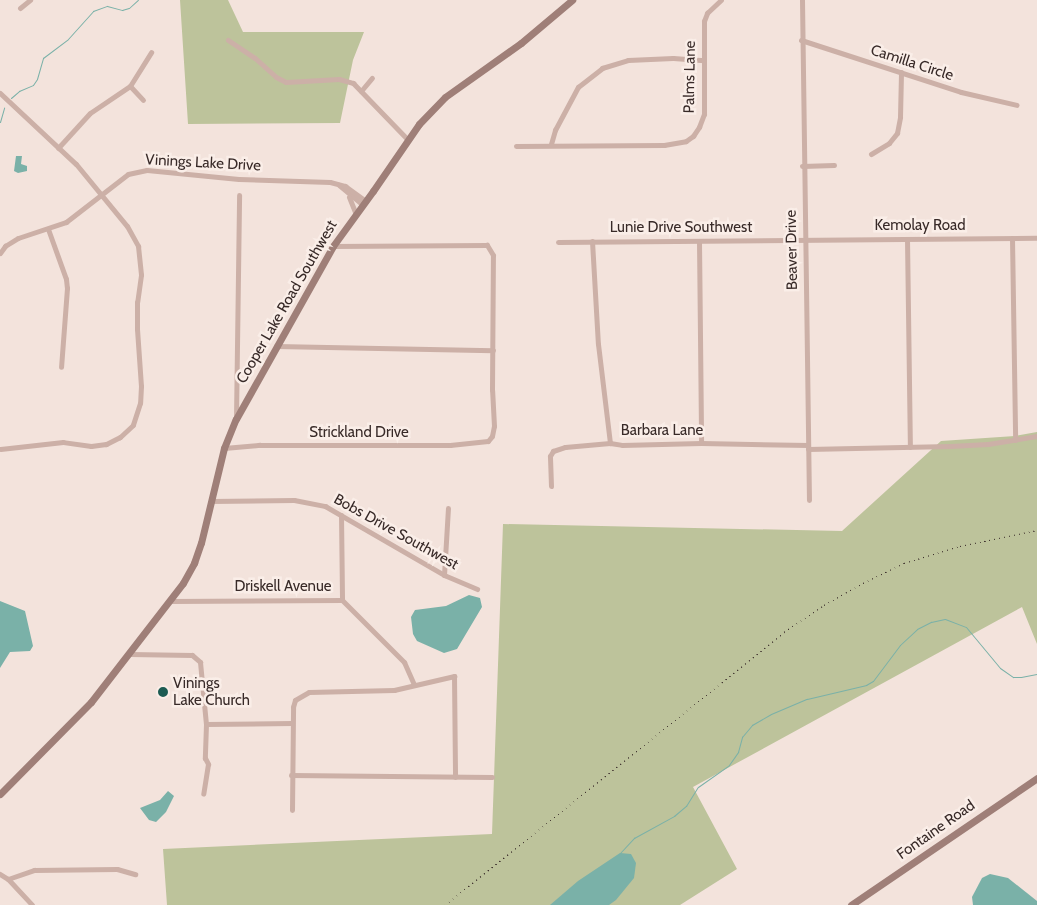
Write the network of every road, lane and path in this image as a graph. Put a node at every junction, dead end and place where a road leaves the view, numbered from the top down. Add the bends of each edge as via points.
1 (30, 0) edge
2 (572, 0) edge
3 (721, 0) edge
4 (802, 0) edge
5 (20, 8) dead end
6 (228, 40) dead end
7 (801, 40) junction
8 (151, 52) dead end
9 (704, 60) junction
10 (901, 72) junction
11 (372, 78) dead end
12 (130, 86) junction
13 (361, 91) junction
14 (0, 93) edge
15 (143, 100) dead end
16 (1017, 105) dead end
17 (408, 140) junction
18 (551, 144) junction
19 (516, 146) dead end
20 (58, 148) junction
21 (871, 154) dead end
22 (834, 165) dead end
23 (802, 166) junction
24 (339, 186) junction
25 (101, 194) junction
26 (348, 194) junction
27 (239, 195) dead end
28 (364, 203) junction
29 (356, 214) junction
30 (48, 230) junction
31 (1012, 238) junction
32 (1037, 238) edge
33 (907, 239) junction
34 (699, 240) junction
35 (804, 240) junction
36 (592, 241) junction
37 (558, 242) dead end
38 (333, 246) junction
39 (0, 253) edge
40 (276, 346) junction
41 (493, 350) junction
42 (61, 367) dead end
43 (236, 419) junction
44 (1037, 436) edge
45 (1015, 440) junction
46 (610, 443) junction
47 (700, 443) junction
48 (808, 447) junction
49 (910, 447) junction
50 (224, 448) junction
51 (0, 449) edge
52 (551, 486) dead end
53 (809, 500) dead end
54 (211, 501) junction
55 (448, 508) dead end
56 (341, 515) junction
57 (444, 575) junction
58 (477, 589) dead end
59 (342, 600) junction
60 (171, 601) junction
61 (130, 654) junction
62 (414, 684) junction
63 (292, 723) junction
64 (206, 724) junction
65 (291, 775) junction
66 (454, 776) junction
67 (492, 777) dead end
68 (1037, 778) edge
69 (0, 794) edge
70 (203, 794) dead end
71 (292, 810) dead end
72 (0, 874) edge
73 (135, 874) dead end
74 (8, 879) junction
75 (32, 905) edge
76 (851, 905) edge

1 - 5 street
2 - 17 street, Cooper Lake Road Southwest via 521,43 445,97
3 - 9 street, Palms Lane via 707,13 704,21
4 - 7 street, Beaver Drive
6 - 13 street via 286,82 339,79 353,83
7 - 10 street, Camilla Circle
7 - 23 street, Beaver Drive
8 - 12 street
9 - 18 street via 628,60 602,68 578,88
9 - 18 street, Palms Lane via 704,114 699,127 686,141 664,145
10 - 16 street, Camilla Circle via 960,92
10 - 21 street via 897,133 889,143
11 - 13 street
12 - 15 street
12 - 20 street via 90,113
13 - 17 street
14 - 20 street
17 - 28 street, Cooper Lake Road Southwest
18 - 19 street
20 - 25 street
22 - 23 street
23 - 35 street, Beaver Drive
24 - 25 street, Vinings Lake Drive via 314,180 240,179 147,170 128,174
24 - 26 street, Vinings Lake Drive
24 - 28 street, Vinings Lake Drive via 345,186
25 - 30 street, Vinings Lake Drive via 66,222
25 - 51 street via 128,226 138,246 141,275 137,329 141,386 133,425 106,444 83,446 63,442
26 - 28 street, Vinings Lake Drive
26 - 29 street
27 - 43 street
28 - 29 street, Cooper Lake Road Southwest
29 - 38 street, Cooper Lake Road Southwest
30 - 39 street, Vinings Lake Drive via 18,238
30 - 42 street via 67,288
31 - 32 street, Kemolay Road
31 - 33 street, Kemolay Road
31 - 45 street
33 - 35 street, Kemolay Road
33 - 49 street
34 - 35 street, Lunie Drive Southwest
34 - 36 street, Lunie Drive Southwest
34 - 47 street
35 - 48 street, Beaver Drive
36 - 37 street, Lunie Drive Southwest
36 - 46 street via 598,344
38 - 40 street, Cooper Lake Road Southwest
38 - 41 street via 487,244 493,255
40 - 41 street
40 - 43 street, Cooper Lake Road Southwest
41 - 50 street, Strickland Drive via 494,426 488,441 450,445 260,445
43 - 50 street, Cooper Lake Road Southwest
44 - 45 street, Barbara Lane
45 - 49 street, Barbara Lane
46 - 47 street, Barbara Lane
46 - 52 street, Barbara Lane via 553,451 549,462
47 - 48 street, Barbara Lane
48 - 49 street, Barbara Lane
48 - 53 street, Beaver Drive
50 - 54 street, Cooper Lake Road Southwest
54 - 56 street, Bobs Drive Southwest via 294,500 325,506
54 - 60 street, Cooper Lake Road Southwest via 194,563
55 - 57 street
56 - 57 street, Bobs Drive Southwest
56 - 59 street
57 - 58 street, Bobs Drive Southwest
59 - 60 street, Driskell Avenue
59 - 62 street, Driskell Avenue via 404,662
60 - 61 street, Cooper Lake Road Southwest
61 - 64 street via 196,657 201,666
61 - 69 street, Cooper Lake Road Southwest via 79,715
62 - 63 street via 394,690 309,692 295,700
62 - 66 street via 454,676
63 - 64 street
63 - 65 street
64 - 70 street via 204,758 208,764
65 - 66 street
65 - 71 street
66 - 67 street
68 - 76 street, Fontaine Road
72 - 74 street
73 - 74 street via 117,870 34,870
74 - 75 street

